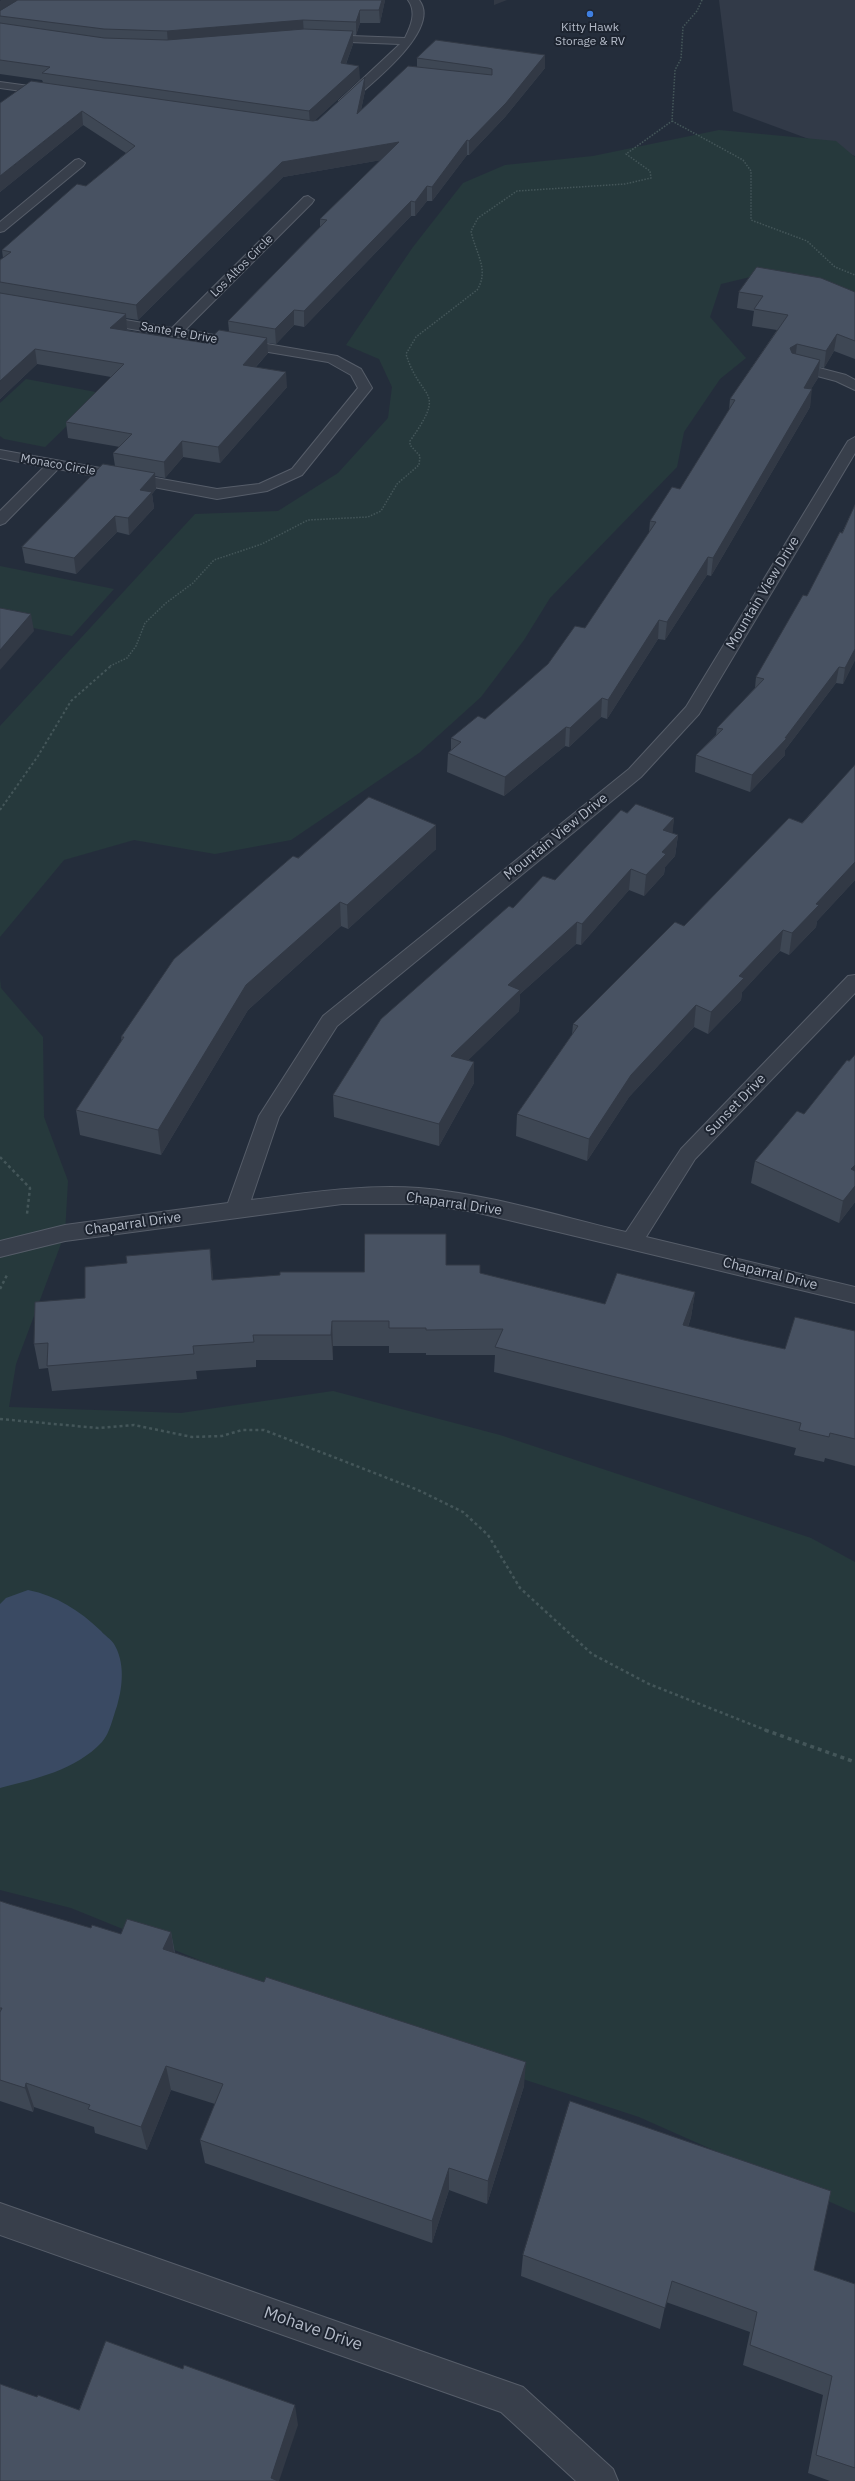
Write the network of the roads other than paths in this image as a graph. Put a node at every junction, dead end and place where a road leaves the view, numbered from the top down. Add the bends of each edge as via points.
1 (413, 0) edge
2 (311, 38) edge
3 (409, 41) junction
4 (378, 71) junction
5 (393, 73) dead end
6 (0, 85) edge
7 (63, 94) edge
8 (337, 109) edge
9 (79, 163) dead end
10 (308, 200) dead end
11 (0, 228) edge
12 (84, 316) edge
13 (175, 332) junction
14 (796, 366) edge
15 (855, 386) edge
16 (332, 431) joint
17 (855, 441) edge
18 (0, 454) edge
19 (54, 464) junction
20 (0, 520) edge
21 (855, 981) edge
22 (237, 1209) junction
23 (632, 1241) junction
24 (0, 1249) edge
25 (855, 1295) edge
26 (0, 2219) edge
27 (601, 2481) edge

1 - 3 street via 416,3 418,23
2 - 3 street
3 - 4 street
4 - 5 street
4 - 8 street
6 - 7 street
9 - 11 street
10 - 13 street, Los Altos Circle
12 - 13 street, Sante Fe Drive
13 - 16 street, Sante Fe Drive via 332,359 356,372 365,388
14 - 15 street via 841,378
16 - 19 street, Monaco Circle via 297,472 262,488 217,494
17 - 22 street, Mountain View Drive via 693,710 635,773 330,1021 269,1116
18 - 19 street, Monaco Circle
19 - 20 street
21 - 23 street, Sunset Drive via 688,1154
22 - 23 street, Chaparral Drive via 342,1196 419,1196 475,1204
22 - 24 street, Chaparral Drive via 65,1233
23 - 25 street, Chaparral Drive
26 - 27 street, Mohave Drive via 511,2399

